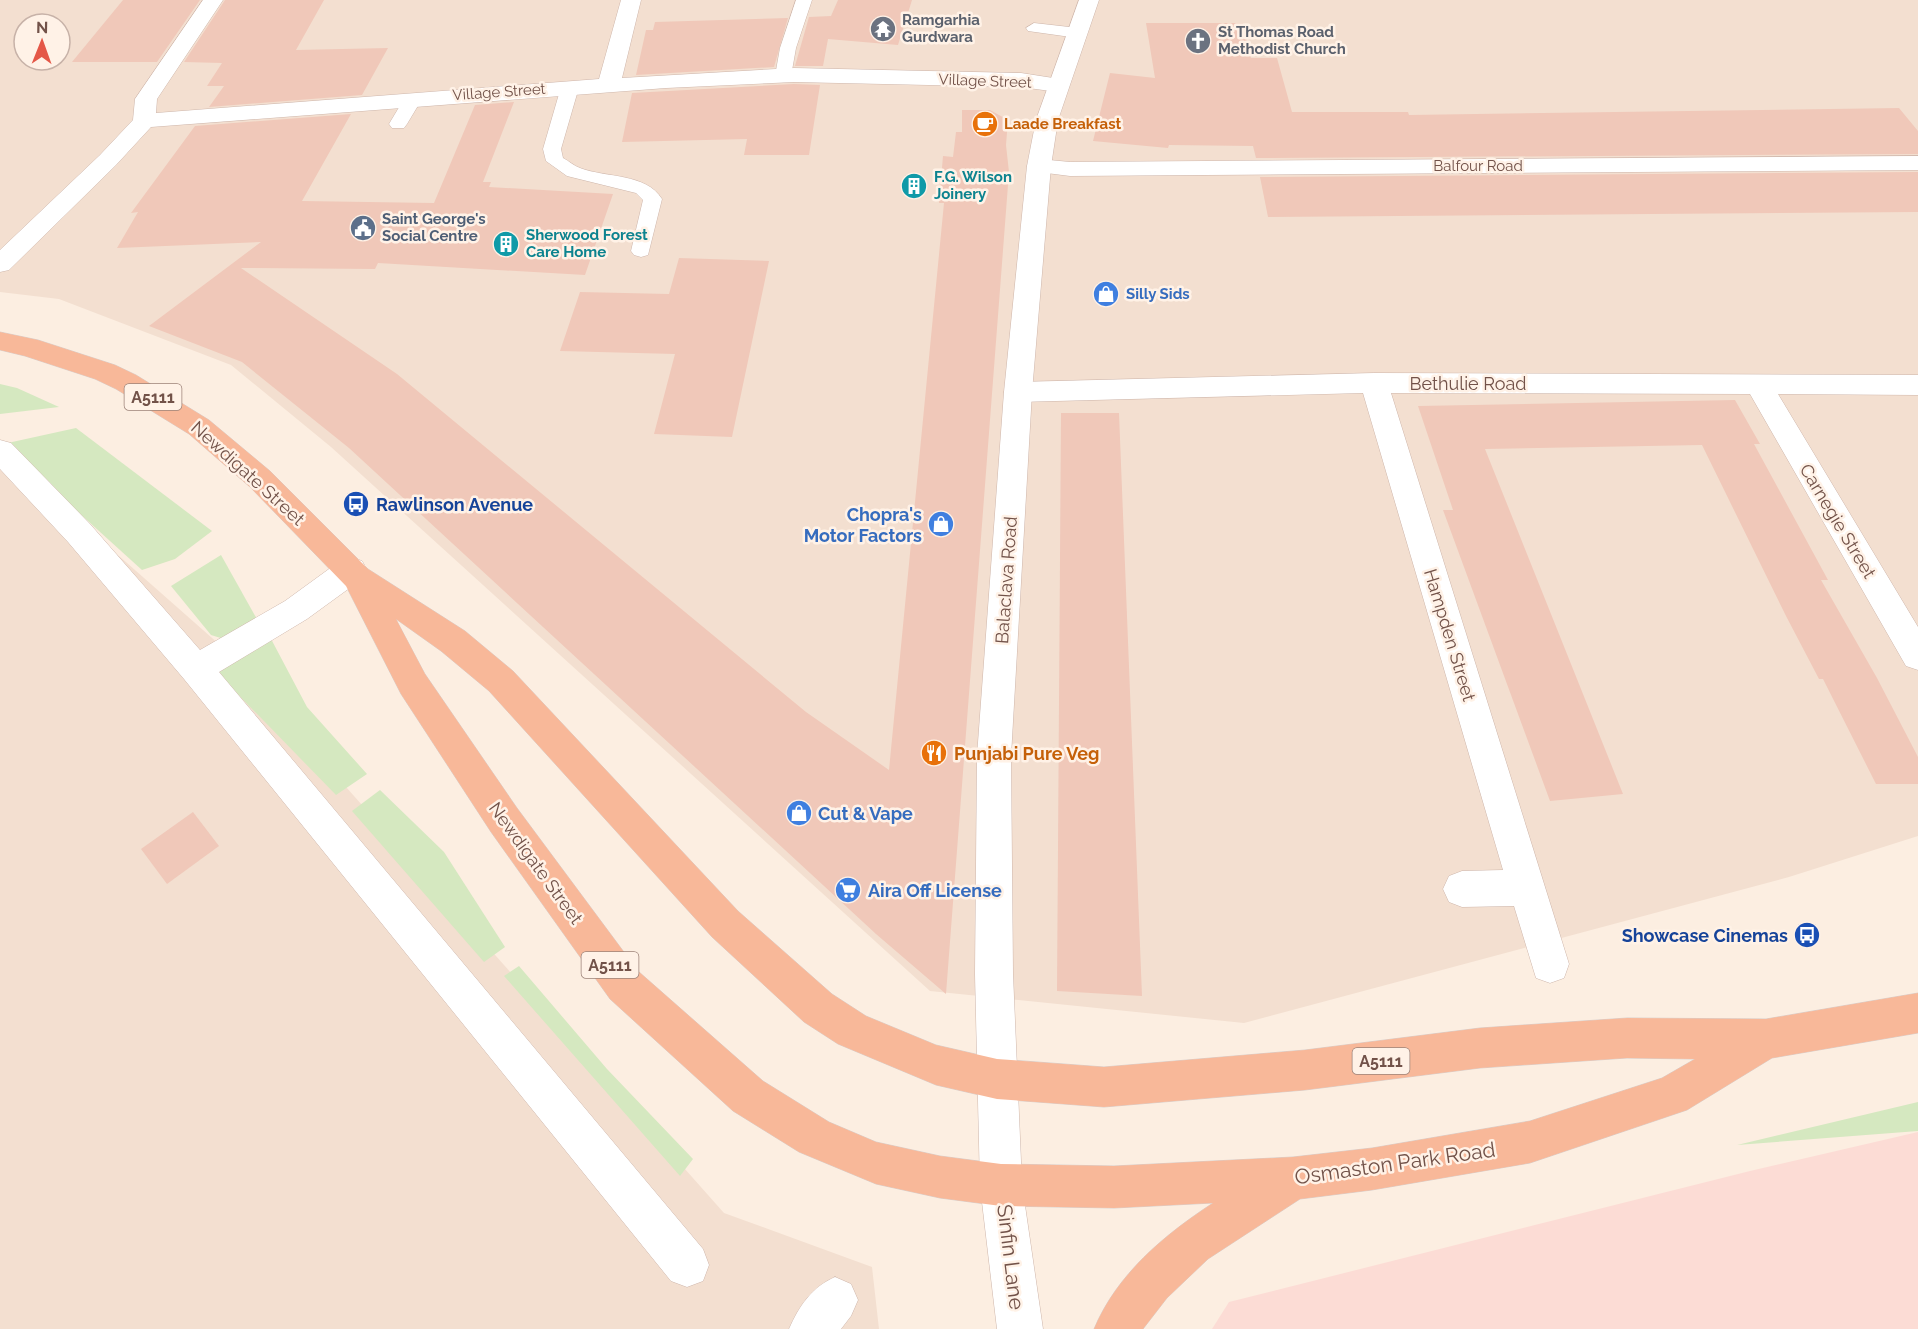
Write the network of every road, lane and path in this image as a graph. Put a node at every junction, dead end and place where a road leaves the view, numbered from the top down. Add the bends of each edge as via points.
1 (213, 0) edge
2 (631, 0) edge
3 (804, 0) edge
4 (1089, 0) edge
5 (1034, 28) dead end
6 (1078, 33) junction
7 (783, 76) junction
8 (609, 84) junction
9 (1058, 85) junction
10 (570, 87) junction
11 (413, 99) junction
12 (144, 121) junction
13 (398, 124) dead end
14 (1918, 163) edge
15 (1039, 166) junction
16 (641, 251) dead end
17 (0, 264) edge
18 (0, 341) edge
19 (1374, 383) junction
20 (1918, 385) edge
21 (1759, 386) junction
22 (1018, 392) junction
23 (1, 451) edge
24 (354, 573) junction
25 (1918, 656) edge
26 (196, 669) junction
27 (1526, 888) junction
28 (1462, 889) dead end
29 (1550, 964) dead end
30 (1918, 1013) edge
31 (1766, 1039) junction
32 (998, 1079) junction
33 (1293, 1178) junction
34 (1002, 1185) junction
35 (687, 1265) dead end
36 (1020, 1329) edge
37 (1117, 1329) edge

1 - 12 street via 146,99
2 - 8 street
3 - 7 lane
4 - 6 street, Balaclava Road
5 - 6 lane
6 - 9 street, Balaclava Road
7 - 8 street, Village Street
7 - 9 street, Village Street via 1021,80
8 - 10 street, Village Street
9 - 15 street, Balaclava Road
10 - 11 street, Village Street
10 - 16 lane via 552,149 555,161 573,172 642,189 653,199
11 - 12 street, Village Street
11 - 13 lane
12 - 17 street
14 - 15 street, Balfour Road via 1082,169
15 - 22 street, Balaclava Road
18 - 24 highway, Newdigate Street / A5111 via 28,346 105,372 199,427 260,479
19 - 21 street, Bethulie Road
19 - 22 street, Bethulie Road
19 - 27 street, Hampden Street
20 - 21 street, Bethulie Road
21 - 25 street, Carnegie Street
22 - 32 street, Balaclava Road via 994,756
23 - 26 street via 79,533
24 - 26 street
24 - 32 highway, Newdigate Street / A5111 via 453,641 501,681 725,924 818,1008 852,1030 936,1065
24 - 34 highway, Newdigate Street / A5111 via 412,684 504,820 624,985 748,1096 814,1137 876,1163 940,1178
26 - 35 street
27 - 28 street
27 - 29 street, Hampden Street
30 - 31 highway, Osmaston Park Road / A5111
31 - 32 highway, Osmaston Park Road / A5111 via 1627,1038 1480,1048 1305,1070 1104,1087
31 - 33 highway, Osmaston Park Road / A5111 via 1672,1095 1530,1142
32 - 34 street, Balaclava Road
33 - 34 highway, Osmaston Park Road / A5111 via 1114,1187
33 - 37 highway via 1209,1230 1152,1280
34 - 36 street, Sinfin Lane

